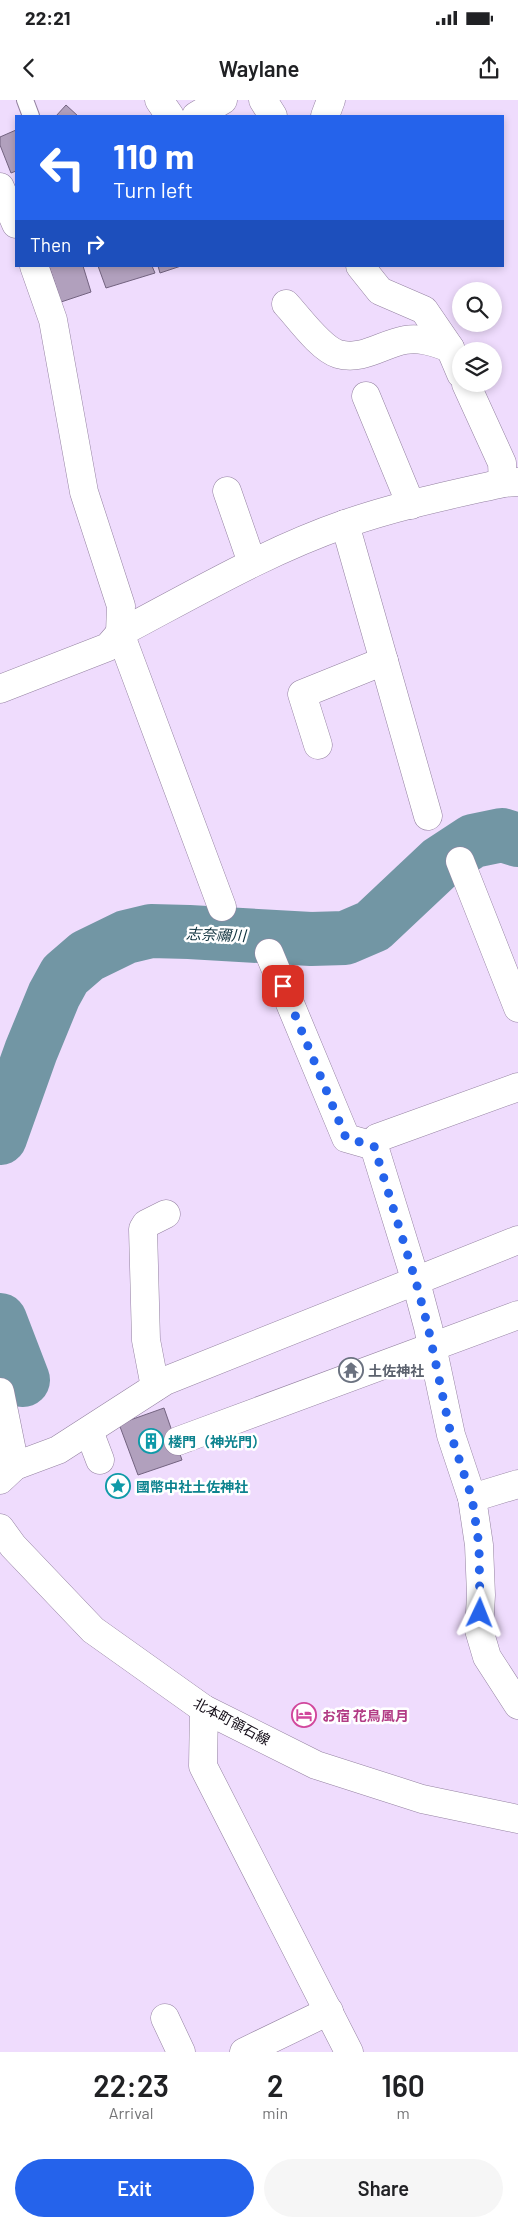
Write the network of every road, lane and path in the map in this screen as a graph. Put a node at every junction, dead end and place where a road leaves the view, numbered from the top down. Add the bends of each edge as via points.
1 (25, 100) edge
2 (159, 100) edge
3 (223, 100) edge
4 (263, 100) edge
5 (331, 100) edge
6 (31, 115) edge
7 (169, 115) edge
8 (198, 115) edge
9 (272, 115) edge
10 (325, 115) edge
11 (7, 190) edge
12 (15, 220) edge
13 (34, 267) edge
14 (361, 267) edge
15 (286, 304) dead end
16 (450, 348) junction
17 (452, 353) edge
18 (470, 392) edge
19 (366, 396) dead end
20 (510, 483) edge
21 (227, 491) dead end
22 (411, 505) junction
23 (345, 524) junction
24 (252, 563) junction
25 (120, 633) junction
26 (384, 661) junction
27 (0, 689) edge
28 (318, 744) dead end
29 (428, 816) dead end
30 (460, 861) dead end
31 (222, 907) dead end
32 (269, 952) dead end
33 (518, 1008) edge
34 (518, 1086) edge
35 (374, 1146) junction
36 (166, 1214) dead end
37 (518, 1240) edge
38 (416, 1282) junction
39 (518, 1315) edge
40 (431, 1348) junction
41 (155, 1387) junction
42 (0, 1392) edge
43 (90, 1431) junction
44 (178, 1441) dead end
45 (100, 1460) dead end
46 (8, 1473) edge
47 (518, 1484) edge
48 (472, 1498) junction
49 (0, 1528) edge
50 (511, 1680) edge
51 (518, 1706) edge
52 (204, 1709) junction
53 (518, 1819) edge
54 (329, 2011) junction
55 (165, 2018) dead end
56 (180, 2052) edge
57 (244, 2052) edge
58 (349, 2052) edge

1 - 6 lane
2 - 7 street
3 - 8 street
4 - 9 street
5 - 10 street
11 - 12 street
13 - 25 street via 53,320 84,492 121,606
14 - 16 street via 380,291 424,310
15 - 16 street via 323,345 339,354 364,355 404,340 424,339
16 - 17 street
18 - 20 street
19 - 22 street
20 - 22 street
21 - 24 street
22 - 23 street
23 - 24 street
23 - 26 street
24 - 25 street
25 - 27 street via 108,647
25 - 31 street
26 - 28 street via 302,694
26 - 29 street
30 - 33 street
32 - 35 street via 346,1138
34 - 35 street via 377,1138
35 - 38 street
36 - 41 street via 146,1224 143,1229 146,1340
37 - 38 street
38 - 40 street
38 - 41 street
39 - 40 street
40 - 44 street
40 - 48 street via 451,1435
41 - 43 street
42 - 46 street
43 - 45 street
43 - 46 street
47 - 48 street
48 - 50 street via 479,1545 479,1630 487,1657
49 - 52 street, 北本町領石線 via 12,1546 93,1630
50 - 51 street
52 - 53 street, 北本町領石線 via 316,1765 422,1799
52 - 54 street via 204,1766
54 - 57 street
54 - 58 street
55 - 56 street

